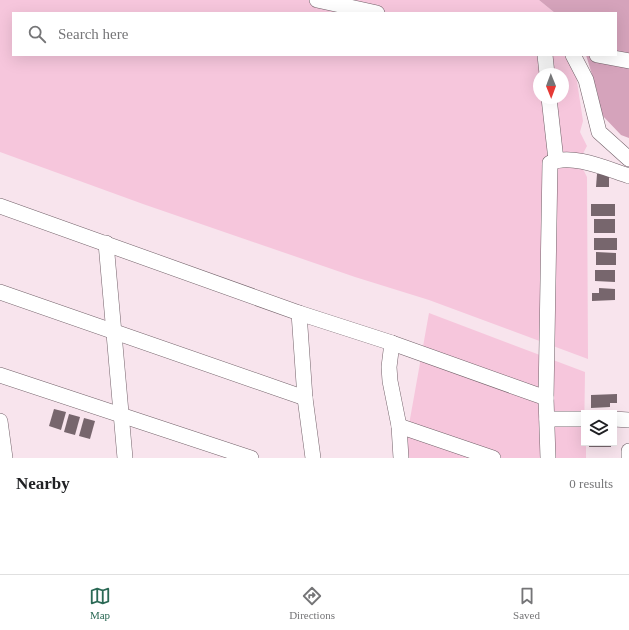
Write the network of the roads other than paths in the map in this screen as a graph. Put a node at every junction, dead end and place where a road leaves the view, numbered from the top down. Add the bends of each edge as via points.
1 (318, 0) edge
2 (373, 12) edge
3 (545, 56) edge
4 (574, 56) edge
5 (602, 56) edge
6 (629, 61) edge
7 (546, 68) edge
8 (550, 104) edge
9 (629, 159) edge
10 (556, 160) junction
11 (629, 176) edge
12 (0, 206) edge
13 (106, 243) junction
14 (0, 292) edge
15 (299, 313) junction
16 (114, 332) junction
17 (392, 342) junction
18 (0, 374) edge
19 (305, 398) junction
20 (546, 398) junction
21 (122, 415) junction
22 (547, 419) junction
23 (581, 419) edge
24 (617, 419) edge
25 (0, 420) edge
26 (629, 420) edge
27 (399, 426) junction
28 (629, 451) edge
29 (5, 458) edge
30 (126, 458) edge
31 (251, 458) edge
32 (313, 458) edge
33 (402, 458) edge
34 (493, 458) edge
35 (548, 458) edge
36 (629, 458) edge

1 - 2 street
3 - 7 street
4 - 9 street via 586,80 599,132
5 - 6 street
8 - 10 street
10 - 11 street via 582,161
10 - 20 street via 550,163
12 - 13 street
13 - 15 street
13 - 16 street
14 - 16 street
15 - 17 street
15 - 19 street
16 - 19 street
16 - 21 street
17 - 20 street
17 - 27 street via 390,381
18 - 21 street
19 - 32 street
20 - 22 street
21 - 30 street
21 - 31 street
22 - 23 street
22 - 35 street
24 - 26 street
25 - 29 street
27 - 33 street
27 - 34 street
28 - 36 street

